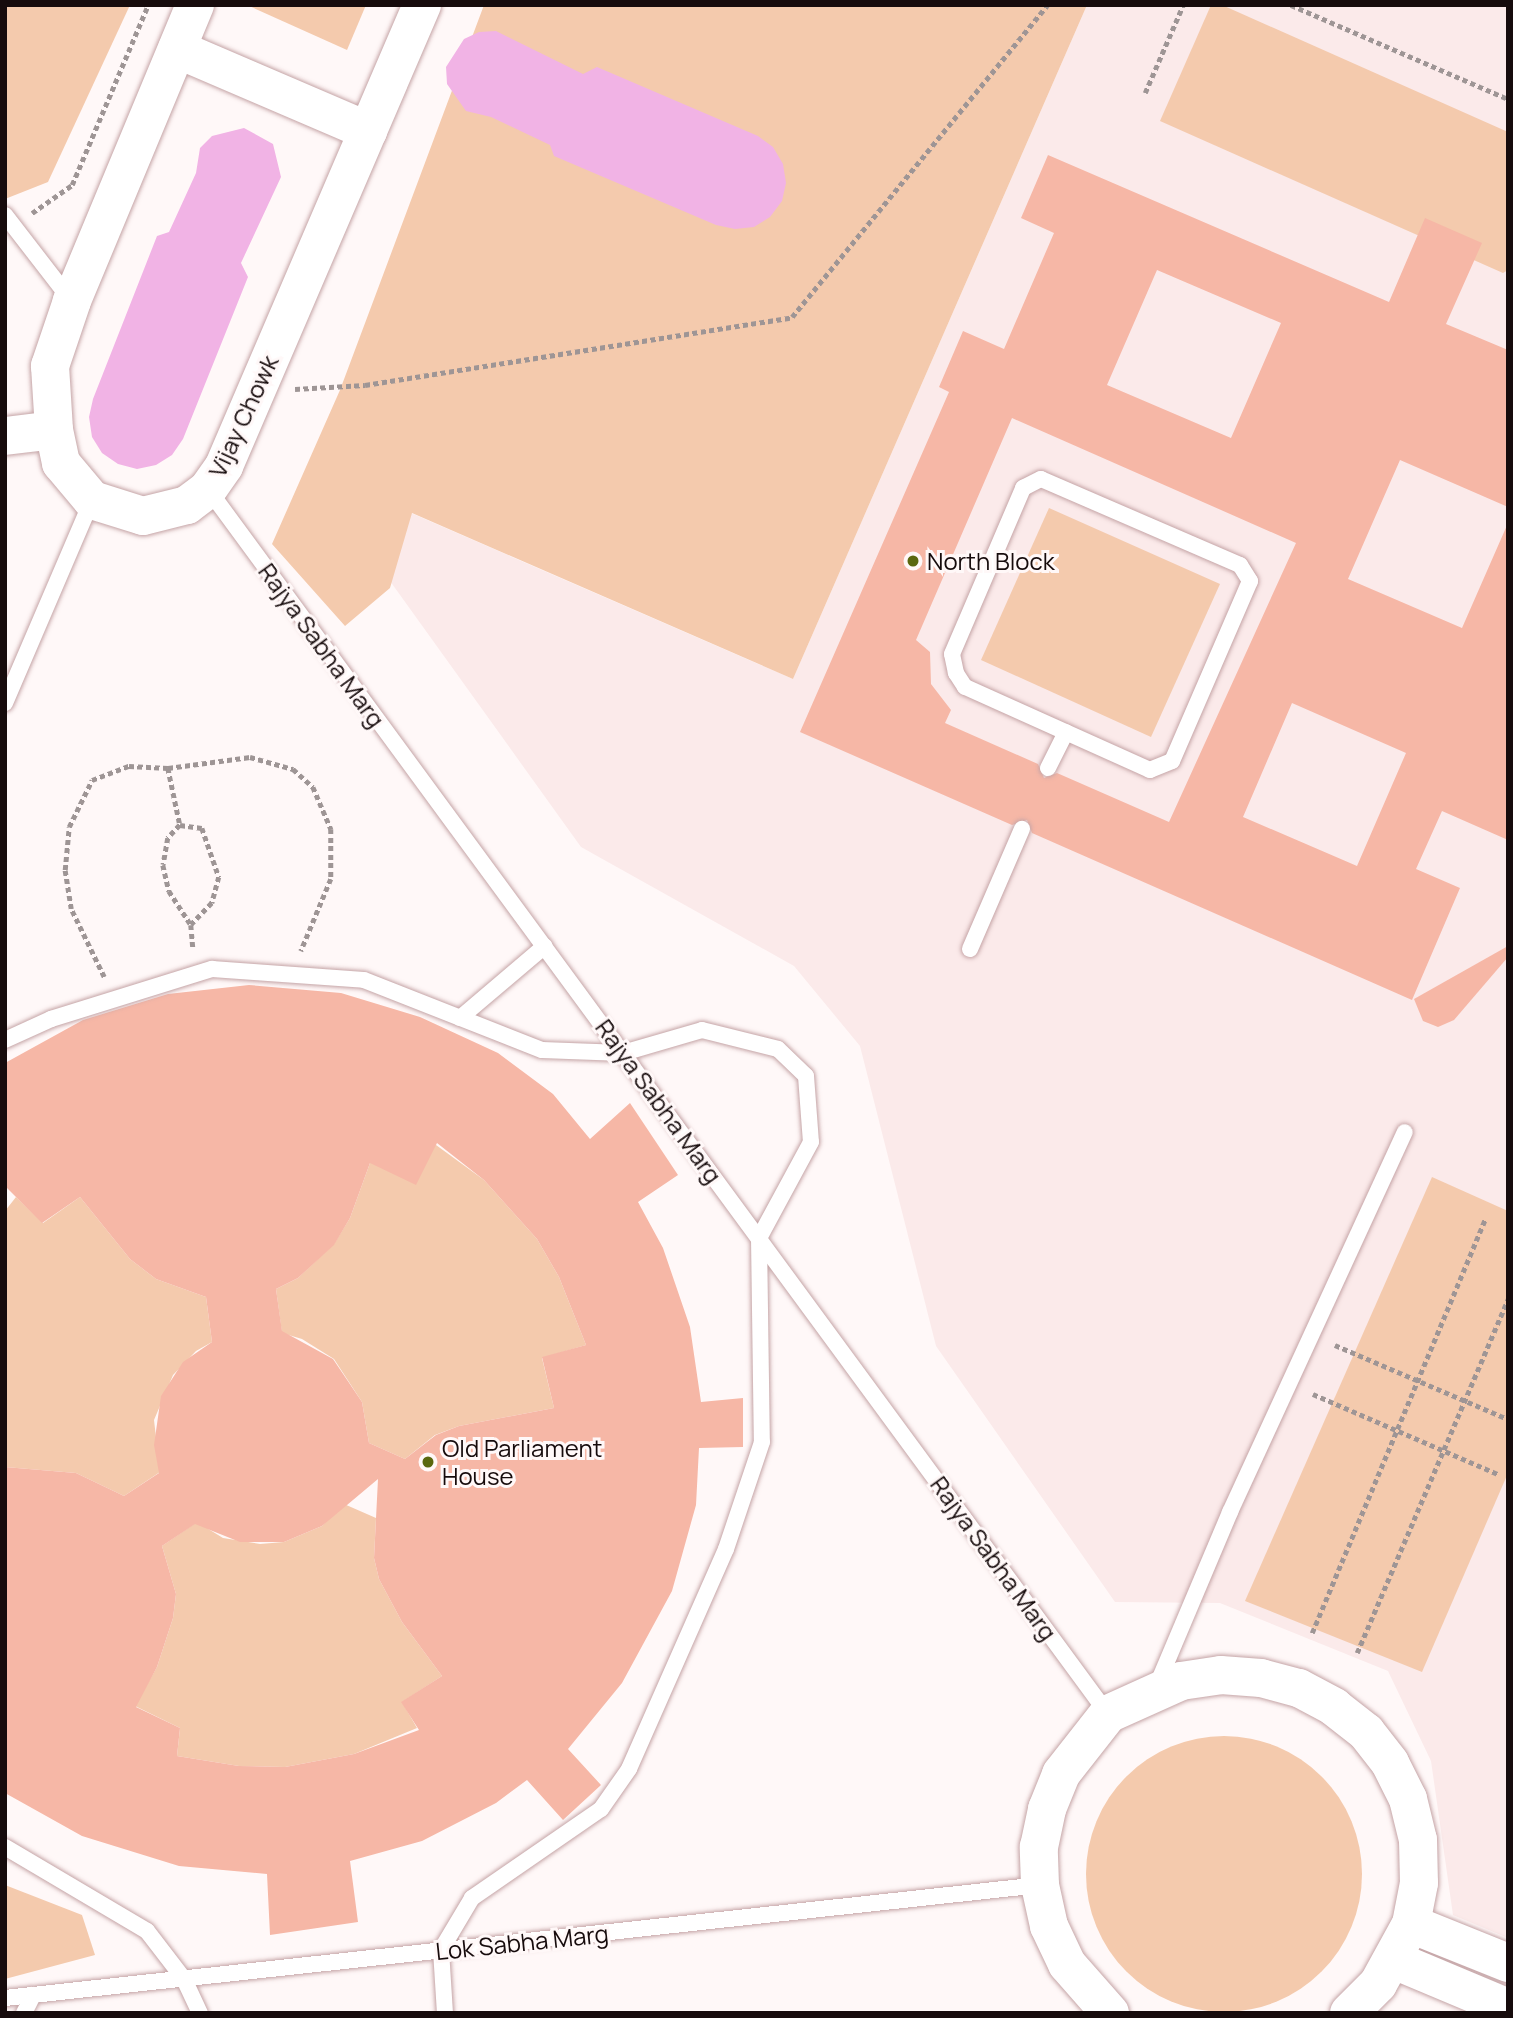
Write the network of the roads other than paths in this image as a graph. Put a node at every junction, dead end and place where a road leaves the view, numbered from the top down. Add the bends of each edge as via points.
1 (195, 5) edge
2 (422, 5) edge
3 (177, 49) junction
4 (368, 131) junction
5 (5, 215) edge
6 (72, 301) junction
7 (54, 430) junction
8 (5, 436) edge
9 (208, 489) junction
10 (92, 500) junction
11 (5, 703) edge
12 (1066, 732) junction
13 (1048, 768) dead end
14 (1022, 829) dead end
15 (545, 946) junction
16 (970, 949) dead end
17 (460, 1018) junction
18 (5, 1040) edge
19 (623, 1053) junction
20 (1405, 1132) dead end
21 (759, 1238) junction
22 (1154, 1691) junction
23 (1108, 1714) junction
24 (5, 1847) edge
25 (1040, 1885) junction
26 (1411, 1924) junction
27 (441, 1950) junction
28 (1394, 1960) junction
29 (1508, 1963) edge
30 (184, 1979) junction
31 (33, 1994) junction
32 (5, 1998) edge
33 (1100, 2007) edge
34 (1508, 2008) edge
35 (24, 2013) edge
36 (200, 2013) edge
37 (445, 2013) edge
38 (1349, 2013) edge

1 - 3 main road
2 - 4 main road, Vijay Chowk
3 - 4 main road
3 - 6 main road
4 - 9 main road, Vijay Chowk via 224,466
5 - 6 lane
6 - 7 main road via 50,366
7 - 8 main road
7 - 10 main road via 61,463
9 - 10 main road, Vijay Chowk via 187,505 143,516
9 - 15 lane, Rajya Sabha Marg
10 - 11 lane
12 - 12 lane via 965,687 952,654 1023,488 1041,479 1240,565 1250,581 1172,761 1150,770
12 - 13 lane
14 - 16 lane
15 - 17 lane
15 - 19 lane, Rajya Sabha Marg
17 - 18 lane via 364,980 212,969 51,1019
17 - 19 lane via 542,1050
19 - 21 lane, Rajya Sabha Marg
19 - 21 lane via 702,1030 778,1049 806,1076 811,1142
20 - 22 lane
21 - 23 lane, Rajya Sabha Marg
21 - 27 lane via 762,1442 726,1549 629,1769 601,1809 472,1898
22 - 23 main road
22 - 26 main road via 1199,1678 1261,1678 1299,1688 1366,1732 1396,1775 1418,1840 1419,1882
23 - 25 main road via 1061,1774 1047,1809 1039,1847
24 - 30 lane via 148,1931
25 - 27 lane, Lok Sabha Marg
25 - 33 main road via 1049,1926 1067,1964
26 - 28 main road
26 - 29 main road
27 - 30 lane, Lok Sabha Marg
27 - 37 lane
28 - 34 main road
28 - 38 main road
30 - 31 lane, Lok Sabha Marg
30 - 36 lane
31 - 32 lane, Lok Sabha Marg
31 - 35 lane

